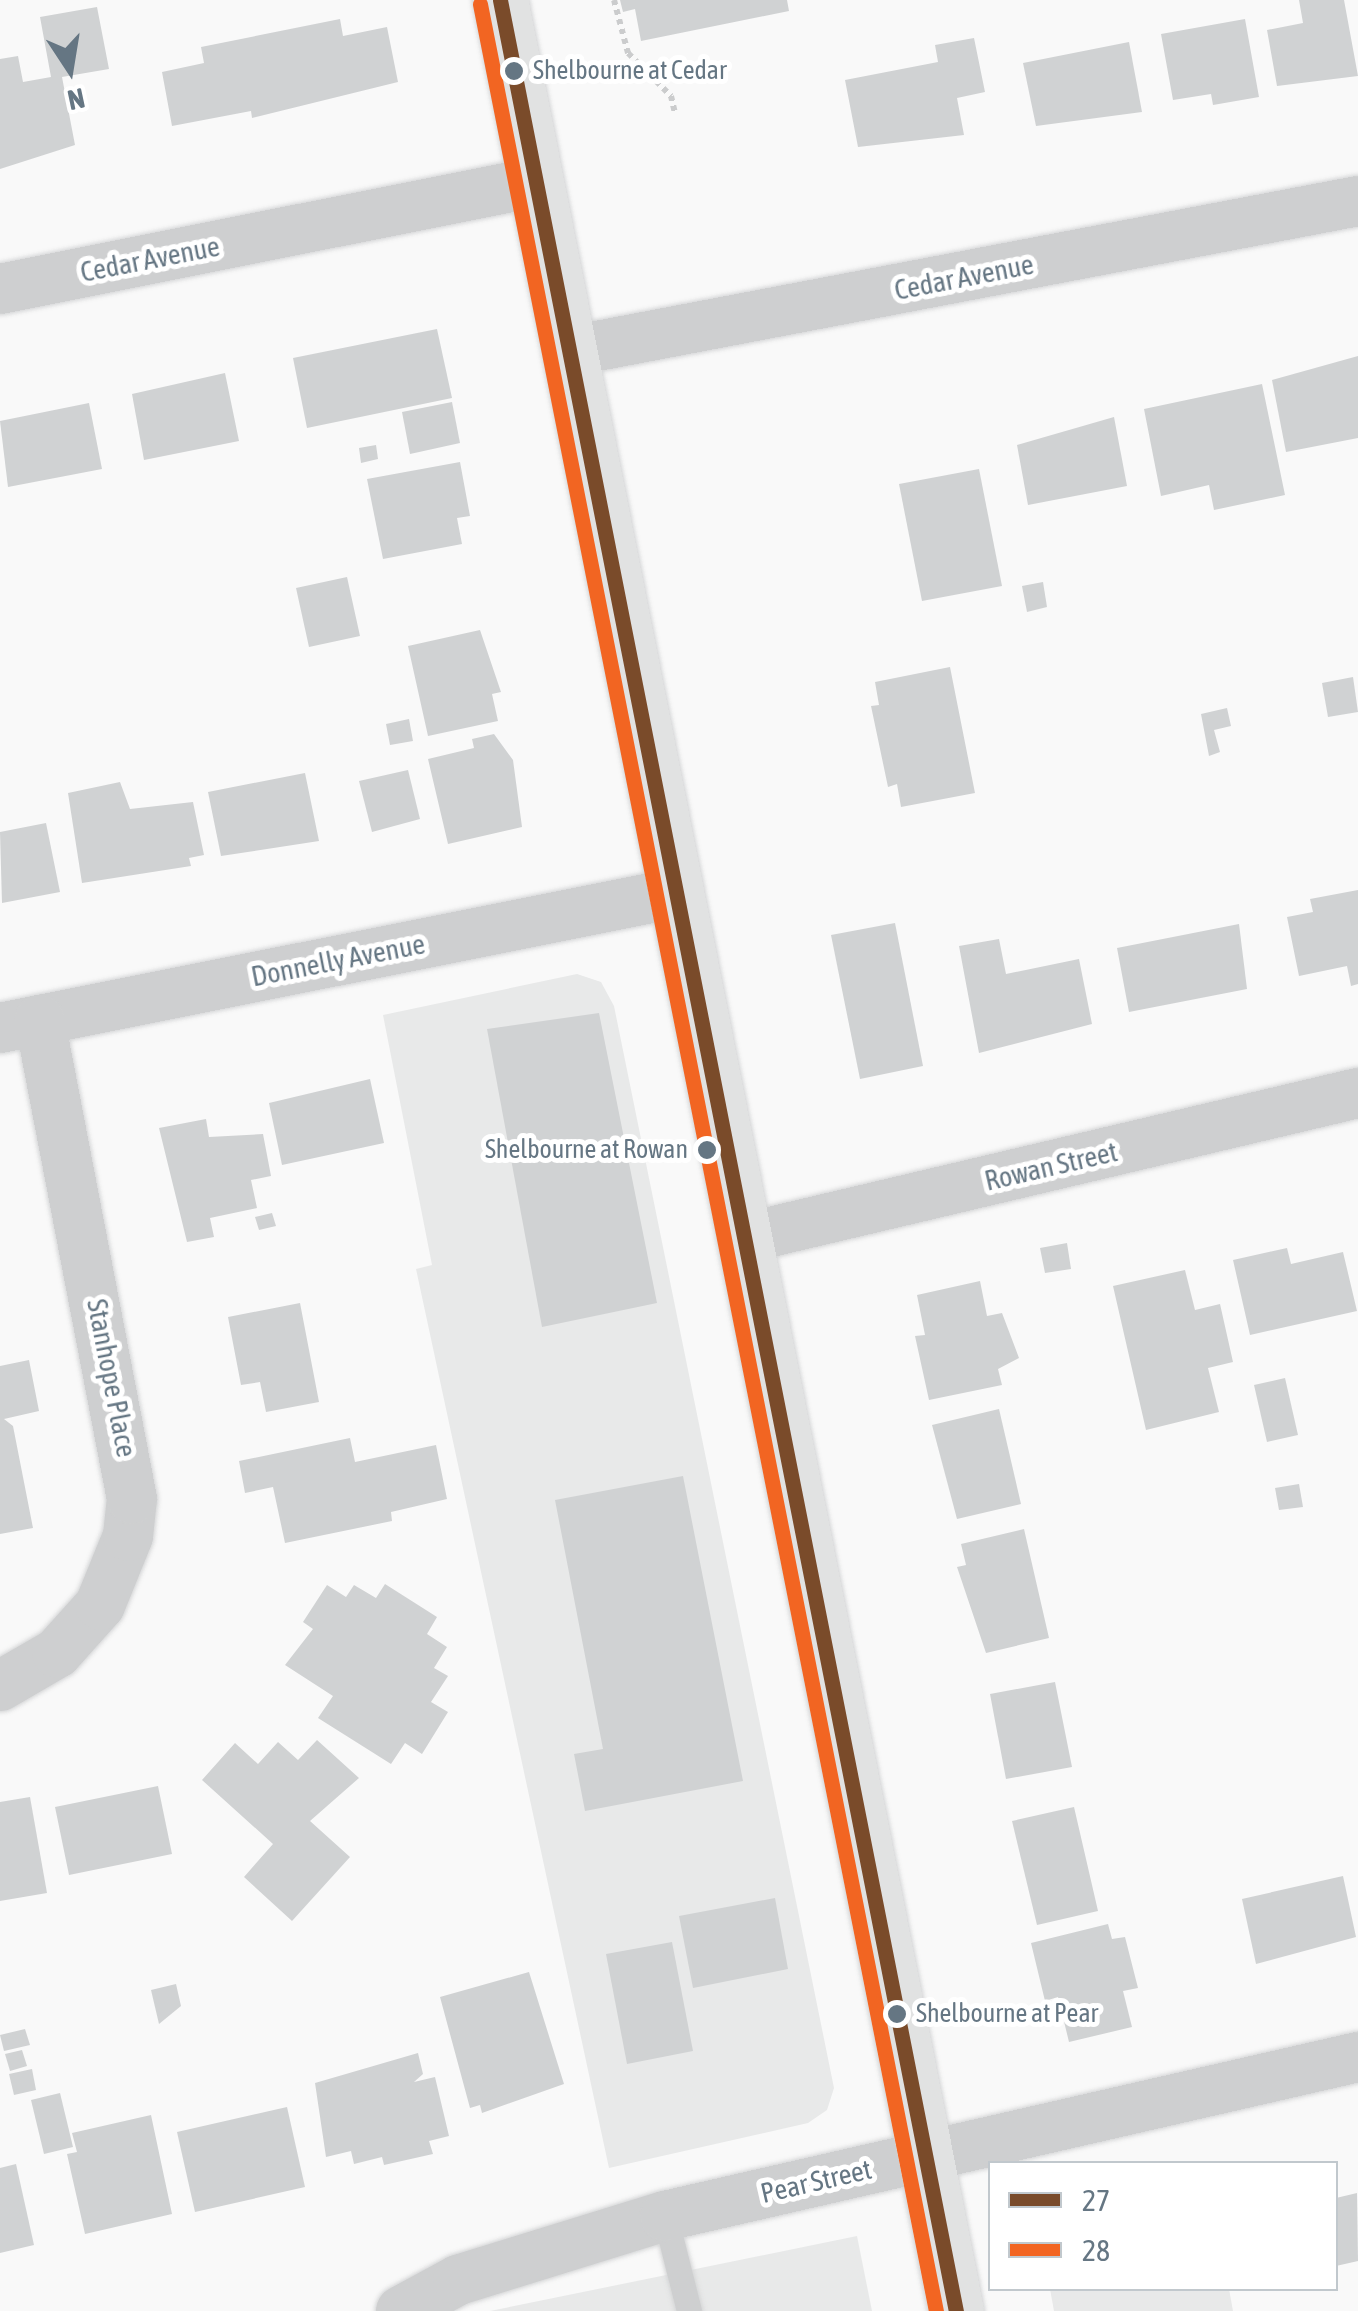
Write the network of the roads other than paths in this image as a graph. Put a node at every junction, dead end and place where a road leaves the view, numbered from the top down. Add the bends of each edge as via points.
1 (500, 0) edge
2 (536, 182) junction
3 (1358, 201) edge
4 (0, 289) edge
5 (570, 351) junction
6 (676, 892) junction
7 (20, 1024) edge
8 (1358, 1094) edge
9 (745, 1238) junction
10 (0, 1686) edge
11 (1358, 2057) edge
12 (926, 2156) junction
13 (665, 2216) junction
14 (448, 2298) edge
15 (401, 2311) edge
16 (689, 2311) edge
17 (956, 2311) edge

1 - 2 main road
2 - 4 street, Cedar Avenue
2 - 5 main road
3 - 5 street, Cedar Avenue
5 - 6 main road
6 - 7 street, Donnelly Avenue
6 - 9 main road
7 - 10 street, Stanhope Place via 132,1498 128,1536 100,1605 57,1653
8 - 9 street, Rowan Street
9 - 12 main road
11 - 12 street, Pear Street
12 - 13 street, Pear Street
12 - 17 main road
13 - 14 street, Pear Street
13 - 16 lane
14 - 15 street, Pear Street

